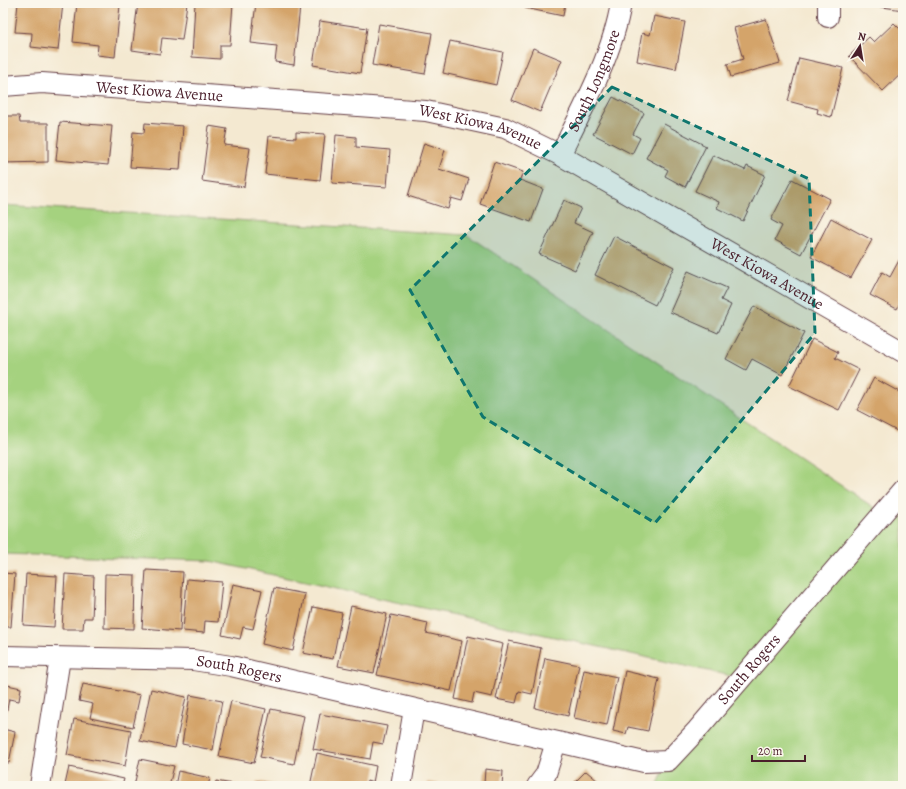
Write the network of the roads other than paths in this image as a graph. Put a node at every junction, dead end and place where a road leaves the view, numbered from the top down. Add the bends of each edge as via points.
1 (621, 3) edge
2 (3, 86) edge
3 (560, 155) junction
4 (903, 352) edge
5 (903, 490) edge
6 (3, 656) edge
7 (60, 658) junction
8 (414, 709) junction
9 (556, 742) junction
10 (40, 786) edge
11 (401, 786) edge
12 (537, 786) edge

1 - 3 street, South Longmore via 597,81
2 - 3 street, West Kiowa Avenue via 42,83 426,111 505,128
3 - 4 street, West Kiowa Avenue
5 - 9 street, South Rogers via 668,761 644,762
6 - 7 street, South Rogers
7 - 8 street, South Rogers via 194,660 231,666
7 - 10 street
8 - 9 street, South Rogers
8 - 11 street
9 - 12 street via 546,774

